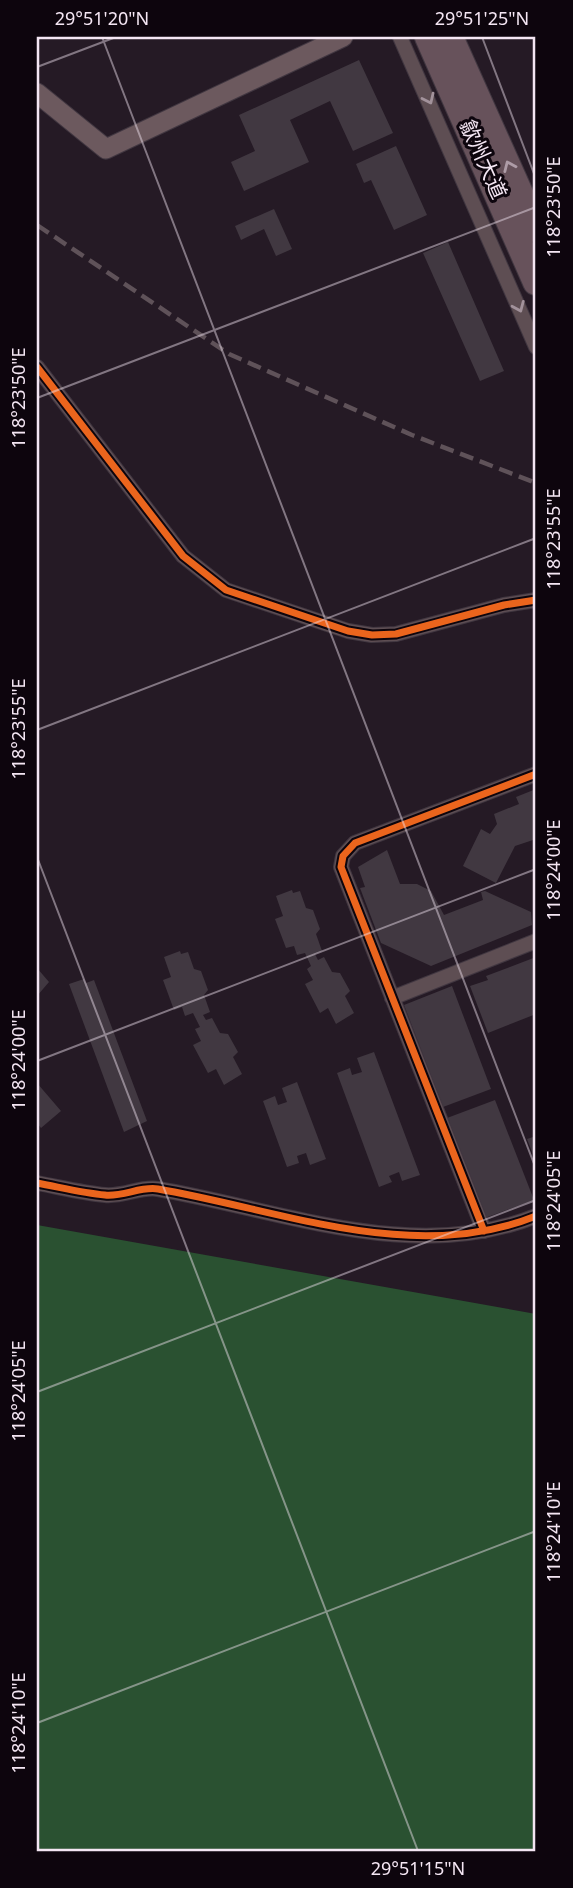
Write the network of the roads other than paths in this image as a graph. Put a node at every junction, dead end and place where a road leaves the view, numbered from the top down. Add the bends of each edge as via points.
1 (344, 37) edge
2 (400, 37) edge
3 (428, 37) edge
4 (450, 37) edge
5 (37, 93) edge
6 (533, 217) edge
7 (536, 282) edge
8 (536, 347) edge
9 (37, 367) edge
10 (536, 600) edge
11 (536, 774) edge
12 (536, 941) edge
13 (392, 998) junction
14 (37, 1183) edge
15 (536, 1216) edge
16 (484, 1231) junction

1 - 5 street via 106,149
2 -> 8 street
3 - 7 highway, 歙州大道
6 -> 4 highway, 歙州大道
9 - 10 street via 183,556 226,590 372,635 396,634
11 - 13 street via 355,843 346,851 341,867
12 - 13 street
13 - 16 street
14 - 16 street via 107,1196 154,1188 385,1235
15 - 16 street

